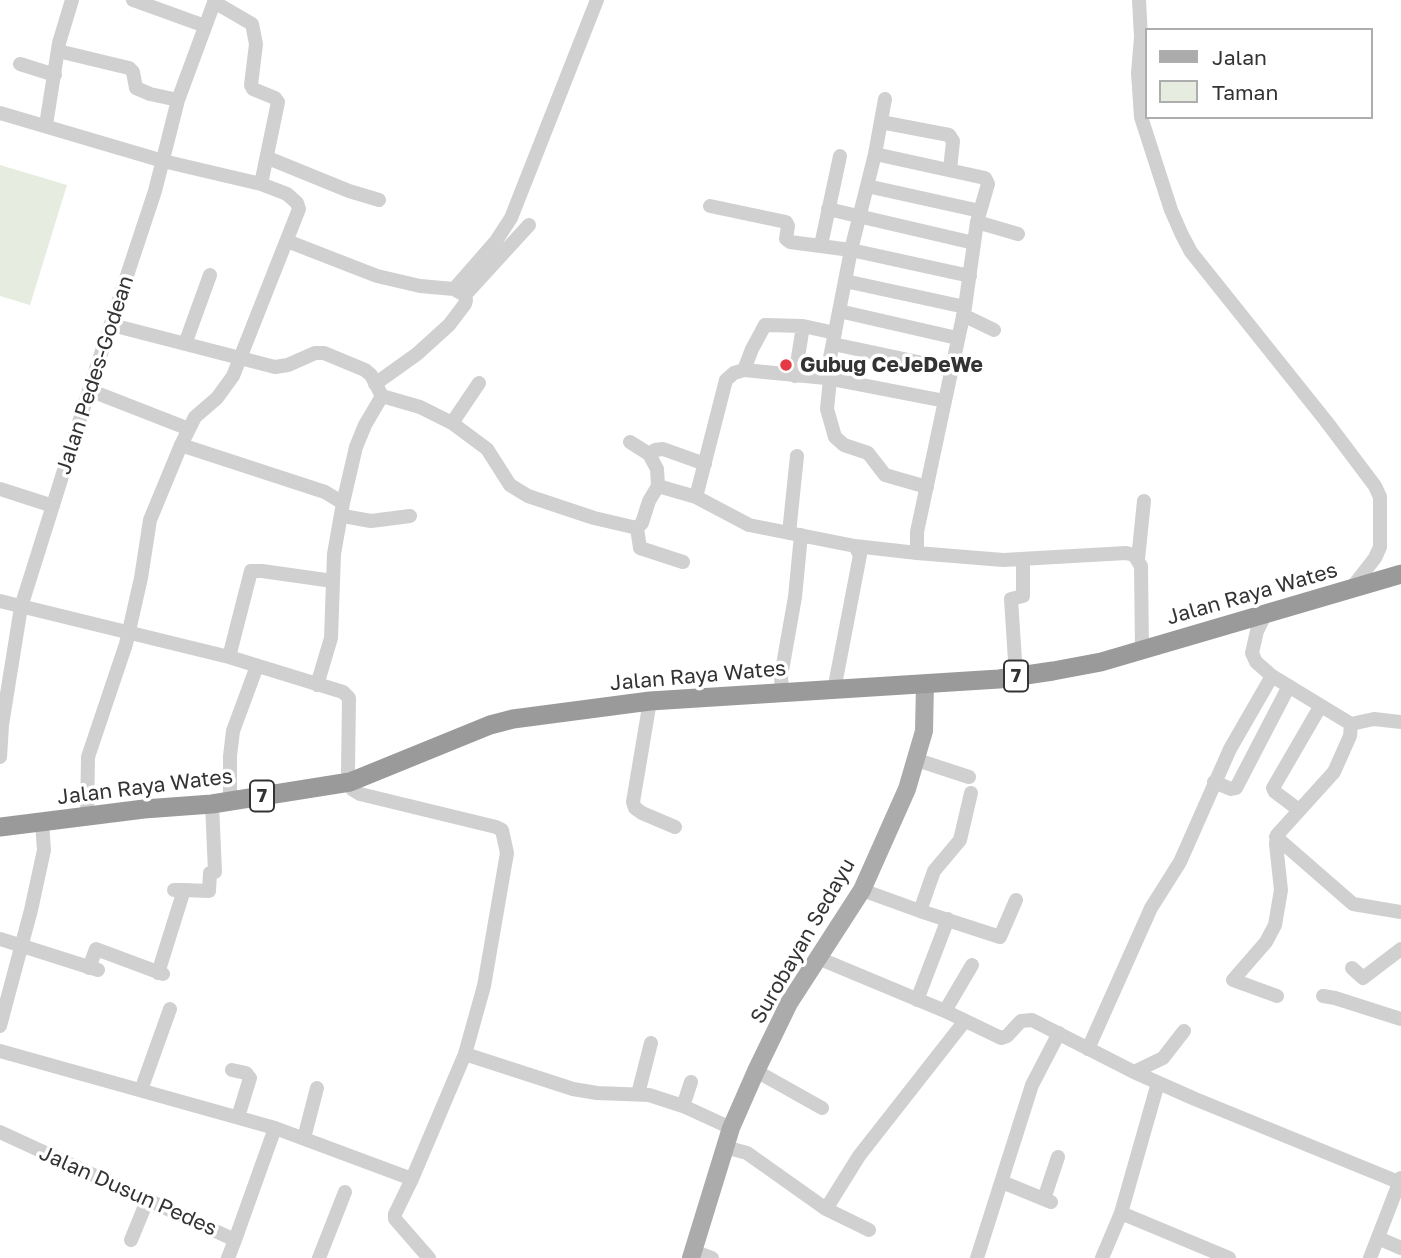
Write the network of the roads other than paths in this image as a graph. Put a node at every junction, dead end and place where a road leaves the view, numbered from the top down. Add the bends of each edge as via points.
1 (72, 0) edge
2 (597, 0) edge
3 (1139, 0) edge
4 (214, 1) edge
5 (143, 2) edge
6 (205, 26) junction
7 (58, 51) junction
8 (20, 64) dead end
9 (55, 75) junction
10 (884, 99) dead end
11 (178, 100) junction
12 (0, 113) edge
13 (881, 122) junction
14 (46, 125) junction
15 (875, 154) junction
16 (840, 156) dead end
17 (268, 158) junction
18 (163, 160) junction
19 (950, 170) junction
20 (261, 184) junction
21 (867, 186) junction
22 (379, 200) dead end
23 (710, 206) dead end
24 (828, 209) junction
25 (860, 215) junction
26 (979, 216) junction
27 (529, 226) dead end
28 (1018, 234) dead end
29 (288, 241) junction
30 (974, 243) junction
31 (821, 245) junction
32 (851, 250) junction
33 (210, 275) dead end
34 (970, 276) junction
35 (845, 281) junction
36 (459, 292) junction
37 (839, 311) junction
38 (964, 311) junction
39 (112, 325) junction
40 (803, 326) junction
41 (994, 330) dead end
42 (834, 338) junction
43 (957, 338) junction
44 (185, 344) junction
45 (241, 356) junction
46 (951, 369) junction
47 (744, 370) junction
48 (795, 376) junction
49 (828, 378) junction
50 (479, 383) dead end
51 (89, 390) junction
52 (379, 390) junction
53 (945, 401) junction
54 (452, 423) junction
55 (189, 429) junction
56 (630, 442) dead end
57 (181, 445) junction
58 (649, 454) junction
59 (797, 456) dead end
60 (705, 464) junction
61 (658, 486) junction
62 (927, 487) junction
63 (0, 489) edge
64 (696, 497) junction
65 (1144, 501) dead end
66 (53, 506) junction
67 (343, 509) junction
68 (410, 516) dead end
69 (637, 528) junction
70 (795, 534) junction
71 (855, 546) junction
72 (917, 553) junction
73 (1023, 559) junction
74 (1138, 559) junction
75 (683, 562) dead end
76 (1401, 574) edge
77 (332, 581) junction
78 (1350, 590) junction
79 (0, 601) edge
80 (21, 607) junction
81 (1266, 613) junction
82 (129, 631) junction
83 (1142, 650) junction
84 (229, 657) junction
85 (257, 666) junction
86 (1016, 676) junction
87 (1272, 676) junction
88 (925, 684) junction
89 (317, 685) junction
90 (1289, 687) junction
91 (834, 690) junction
92 (782, 692) junction
93 (650, 701) junction
94 (1320, 707) junction
95 (1401, 722) edge
96 (1351, 724) junction
97 (0, 757) edge
98 (917, 760) junction
99 (970, 777) dead end
100 (350, 782) junction
101 (1214, 782) junction
102 (971, 793) dead end
103 (221, 802) junction
104 (1299, 810) junction
105 (87, 816) junction
106 (42, 822) junction
107 (0, 827) edge
108 (675, 827) dead end
109 (1276, 837) junction
110 (862, 890) junction
111 (1016, 900) dead end
112 (920, 911) junction
113 (1397, 911) edge
114 (947, 919) junction
115 (0, 939) edge
116 (21, 946) junction
117 (1401, 949) edge
118 (818, 958) junction
119 (972, 965) dead end
120 (1352, 968) dead end
121 (1277, 996) dead end
122 (1323, 996) dead end
123 (917, 1000) junction
124 (170, 1009) dead end
125 (945, 1011) junction
126 (1401, 1018) edge
127 (964, 1022) junction
128 (0, 1026) edge
129 (1184, 1031) dead end
130 (1059, 1033) junction
131 (651, 1043) dead end
132 (1088, 1049) junction
133 (0, 1051) edge
134 (465, 1054) junction
135 (232, 1070) dead end
136 (755, 1071) junction
137 (1134, 1072) junction
138 (691, 1082) dead end
139 (1158, 1083) junction
140 (317, 1088) dead end
141 (141, 1090) junction
142 (638, 1094) junction
143 (682, 1106) junction
144 (822, 1108) dead end
145 (238, 1117) junction
146 (275, 1128) junction
147 (731, 1128) junction
148 (0, 1132) edge
149 (304, 1138) junction
150 (725, 1147) junction
151 (1058, 1157) dead end
152 (412, 1179) junction
153 (1400, 1181) edge
154 (1002, 1182) junction
155 (345, 1192) dead end
156 (147, 1201) junction
157 (826, 1209) junction
158 (1121, 1213) junction
159 (869, 1230) dead end
160 (1378, 1238) junction
161 (131, 1240) dead end
162 (1401, 1248) edge
163 (233, 1252) edge
164 (692, 1254) edge
165 (319, 1258) edge
166 (429, 1258) edge
167 (712, 1258) edge
168 (977, 1258) edge
169 (1102, 1258) edge
170 (1229, 1258) edge
171 (1370, 1258) edge

1 - 7 street
2 - 36 street via 510,218
3 - 78 street via 1141,117 1171,210 1191,252 1377,490 1380,547
4 - 6 street, Jalan Pedes-Godean
4 - 17 street via 249,20 253,27 257,44 251,85 278,102
5 - 6 street
6 - 11 street, Jalan Pedes-Godean
7 - 9 street
7 - 11 street via 129,68 136,88
8 - 9 street
9 - 14 street
10 - 13 street
11 - 18 street, Jalan Pedes-Godean
12 - 14 street
13 - 15 street
13 - 19 street via 949,135 953,141
14 - 18 street
15 - 19 street
15 - 21 street
16 - 24 street
17 - 20 street
17 - 22 street
18 - 20 street
18 - 39 street, Jalan Pedes-Godean
19 - 26 street via 987,180
20 - 29 street via 297,203 298,215
21 - 25 street
21 - 26 street
23 - 31 street via 786,222 787,241
24 - 25 street
24 - 31 street
25 - 30 street
25 - 32 street
26 - 28 street
26 - 30 street
27 - 36 street
29 - 36 street via 377,276
29 - 45 street
30 - 34 street
31 - 32 street
32 - 34 street
32 - 35 street
33 - 44 street
34 - 38 street
35 - 37 street
35 - 38 street
36 - 52 street via 465,304 449,325
37 - 42 street
37 - 43 street
38 - 41 street
38 - 43 street
39 - 44 street
39 - 51 street, Jalan Pedes-Godean
40 - 42 street
40 - 47 street via 765,325
40 - 48 street
42 - 46 street
42 - 49 street
43 - 46 street
44 - 45 street
45 - 52 street via 275,367 324,353 365,370
45 - 55 street via 227,387 195,417
46 - 53 street
47 - 48 street
47 - 60 street via 726,380
48 - 49 street
49 - 53 street
49 - 62 street via 827,410 840,443 868,453 885,475
50 - 54 street
51 - 55 street
51 - 66 street, Jalan Pedes-Godean
52 - 54 street
52 - 67 street via 356,447
53 - 62 street
54 - 69 street via 488,449 510,485 528,496
55 - 57 street
56 - 58 street
57 - 67 street via 325,492
57 - 82 street via 150,520
58 - 60 street via 663,449
58 - 61 street via 657,469
59 - 70 street
60 - 64 street
61 - 64 street
61 - 69 street
62 - 72 street via 915,541
63 - 66 street
64 - 70 street via 741,522
65 - 74 street
66 - 80 street, Jalan Pedes-Godean
67 - 68 street via 370,522
67 - 77 street
69 - 75 street via 640,548
70 - 71 street
70 - 92 street via 795,597
71 - 72 street
71 - 91 street via 860,555
72 - 73 street
73 - 74 street via 1126,553
73 - 86 street via 1023,596 1011,599
74 - 83 street
76 - 78 highway, Jalan Raya Wates / 7
77 - 84 street via 251,572
77 - 89 street via 331,638
78 - 81 highway, Jalan Raya Wates / 7
79 - 80 street
80 - 82 street
80 - 97 street, Jalan Pedes-Godean
81 - 83 highway, Jalan Raya Wates / 7
81 - 87 street via 1252,653
82 - 84 street
82 - 105 street via 88,757
83 - 86 highway, Jalan Raya Wates / 7
84 - 85 street
85 - 89 street
85 - 103 street via 233,731
86 - 88 highway, Jalan Raya Wates / 7
87 - 90 street
87 - 101 street
88 - 91 highway, Jalan Raya Wates / 7
88 - 98 main road, Surobayan Sedayu via 924,731
89 - 100 street via 349,698
90 - 94 street
90 - 101 street via 1236,788
91 - 92 highway, Jalan Raya Wates / 7
92 - 93 highway, Jalan Raya Wates / 7
93 - 100 highway, Jalan Raya Wates / 7 via 490,725
93 - 108 street via 633,802 642,813
94 - 96 street
94 - 104 street via 1273,788
95 - 96 street via 1374,719
96 - 104 street via 1334,772
98 - 99 street
98 - 110 main road, Surobayan Sedayu
100 - 103 highway, Jalan Raya Wates / 7
100 - 134 street via 360,794 502,830 508,853 484,986
101 - 132 street via 1184,855 1151,908
102 - 112 street via 960,840 934,871
103 - 105 highway, Jalan Raya Wates / 7
103 - 116 street via 209,891 179,890 161,974 96,949 93,969
104 - 109 street
105 - 106 highway, Jalan Raya Wates / 7
106 - 107 highway, Jalan Raya Wates / 7
106 - 116 street via 44,850
109 - 113 street via 1369,915
109 - 121 street via 1281,890 1275,925 1228,985
110 - 112 street
110 - 118 main road, Surobayan Sedayu
111 - 114 street via 1000,937
112 - 114 street
114 - 123 street
115 - 116 street
116 - 128 street
117 - 120 street via 1363,978
118 - 123 street
118 - 136 main road, Surobayan Sedayu
119 - 125 street
122 - 126 street
123 - 125 street
124 - 141 street
125 - 127 street
127 - 130 street via 1001,1038 1025,1019
127 - 157 street via 859,1156
129 - 137 street via 1163,1058
130 - 132 street
130 - 154 street via 1035,1076
131 - 142 street
132 - 137 street
133 - 141 street
134 - 142 street via 573,1089
134 - 152 street
135 - 145 street via 250,1078
136 - 144 street
136 - 147 main road, Surobayan Sedayu
137 - 139 street
138 - 143 street
139 - 153 street via 1306,1147
139 - 158 street
140 - 149 street
141 - 145 street
142 - 143 street
143 - 147 street
145 - 146 street
146 - 149 street
146 - 163 street
147 - 150 main road, Surobayan Sedayu
148 - 156 street, Jalan Dusun Pedes
149 - 152 street
150 - 157 street via 747,1153
150 - 164 main road, Surobayan Sedayu
151 - 154 street via 1047,1200
152 - 166 street via 395,1219
153 - 160 street
154 - 168 street
155 - 165 street
156 - 161 street
156 - 163 street, Jalan Dusun Pedes
157 - 159 street
158 - 169 street
158 - 170 street
160 - 162 street
160 - 171 street
164 - 167 street

